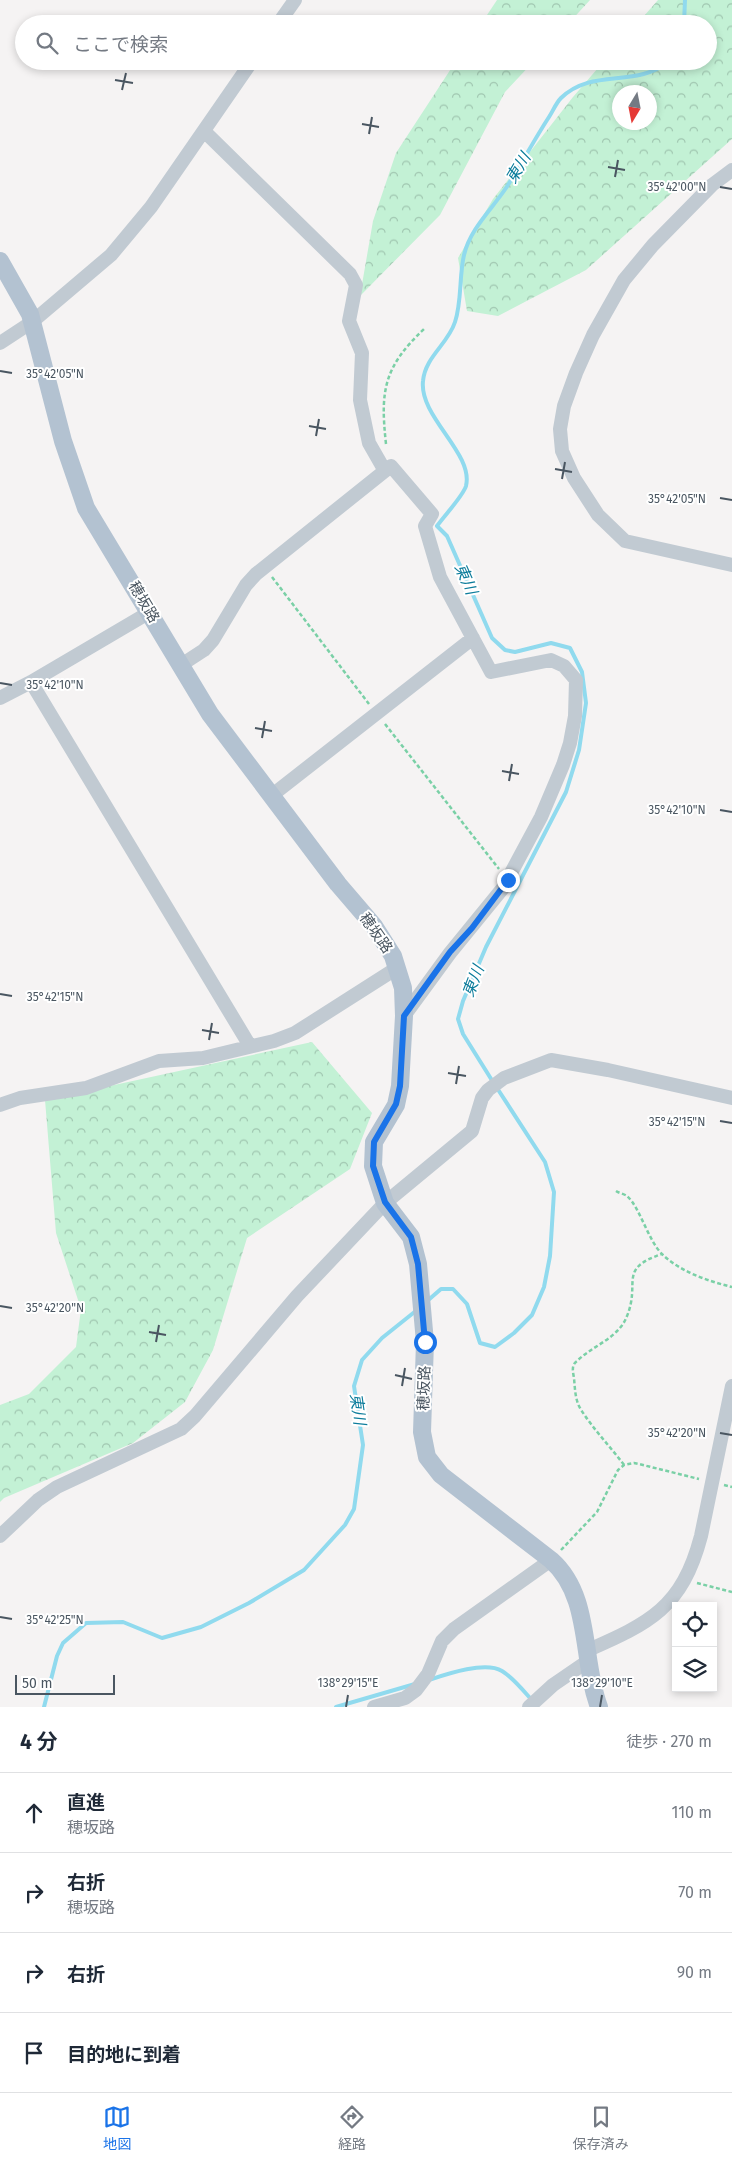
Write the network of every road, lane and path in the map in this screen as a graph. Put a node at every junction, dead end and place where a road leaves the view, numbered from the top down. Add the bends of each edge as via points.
1 (295, 0) edge
2 (284, 15) edge
3 (246, 70) edge
4 (204, 131) junction
5 (732, 170) edge
6 (0, 261) edge
7 (32, 322) junction
8 (424, 328) dead end
9 (0, 343) edge
10 (388, 469) junction
11 (732, 564) edge
12 (150, 612) junction
13 (473, 638) junction
14 (181, 665) junction
15 (31, 682) junction
16 (0, 698) edge
17 (271, 796) junction
18 (397, 968) junction
19 (404, 1016) junction
20 (250, 1046) junction
21 (732, 1098) edge
22 (0, 1105) edge
23 (616, 1191) dead end
24 (385, 1202) junction
25 (662, 1254) junction
26 (732, 1287) edge
27 (732, 1386) edge
28 (624, 1465) junction
29 (711, 1482) junction
30 (732, 1487) edge
31 (0, 1536) edge
32 (551, 1560) junction
33 (685, 1579) junction
34 (732, 1592) edge
35 (587, 1656) junction
36 (374, 1707) edge
37 (529, 1707) edge
38 (599, 1707) edge

1 - 2 street
3 - 4 street
4 - 7 street via 151,207 111,255
4 - 10 street via 350,274 356,285 349,321 362,353 360,400 369,443
5 - 11 street via 712,185 653,245 624,280 576,373 560,429 562,452 574,478 598,515 625,541
6 - 7 main road, 穂坂路
7 - 9 street
7 - 12 main road, 穂坂路 via 63,441 86,508
8 - 10 path via 404,348 388,380 384,402
10 - 13 street via 432,514 426,526 440,577
10 - 14 street via 256,574 213,640
12 - 14 main road, 穂坂路
12 - 15 street
13 - 17 street
13 - 19 street via 491,672 551,660 564,666 576,680 570,744 540,817 503,888 450,952
14 - 17 main road, 穂坂路 via 210,714
15 - 16 street
15 - 20 street
17 - 18 main road, 穂坂路 via 374,926
18 - 19 main road, 穂坂路 via 403,988
18 - 20 street via 295,1033
19 - 24 main road, 穂坂路 via 396,1104 374,1142 373,1166
20 - 22 street via 203,1058 159,1062 86,1088 20,1098
21 - 24 street via 551,1060 504,1078 488,1090 482,1098 472,1131
23 - 25 path via 631,1201
24 - 31 street via 297,1296 181,1429 56,1487
24 - 32 main road, 穂坂路 via 411,1237 418,1264 423,1309 422,1432 427,1457 441,1475
25 - 26 path via 696,1276
25 - 28 path via 640,1262 634,1269 634,1287 624,1323 575,1362 572,1369 580,1407
27 - 29 street
28 - 29 path via 634,1463
28 - 32 path via 618,1470 597,1512
29 - 30 path
29 - 33 street via 696,1553
32 - 35 main road, 穂坂路 via 566,1576 574,1592
32 - 36 street via 454,1629 442,1641 428,1674 416,1690 405,1698
33 - 34 path
33 - 35 street via 663,1610
35 - 37 street
35 - 38 main road, 穂坂路

